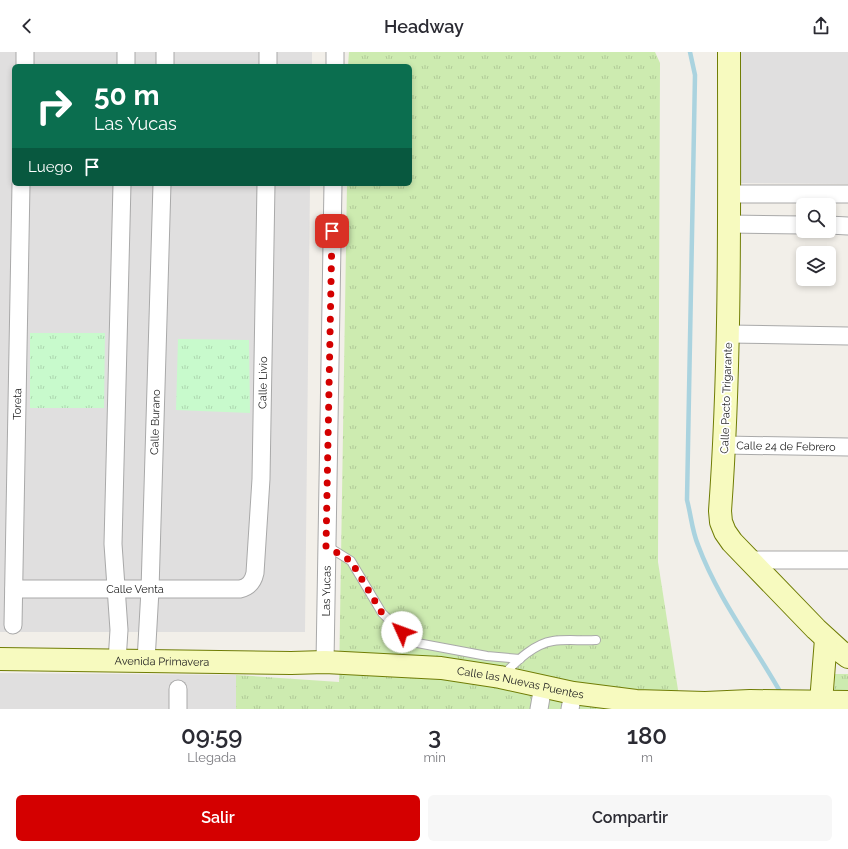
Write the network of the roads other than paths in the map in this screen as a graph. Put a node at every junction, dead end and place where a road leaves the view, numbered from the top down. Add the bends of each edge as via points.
1 (25, 52) edge
2 (126, 52) edge
3 (165, 52) edge
4 (268, 52) edge
5 (335, 52) edge
6 (729, 52) edge
7 (25, 64) edge
8 (126, 64) edge
9 (165, 64) edge
10 (268, 64) edge
11 (335, 64) edge
12 (21, 186) edge
13 (122, 186) edge
14 (162, 186) edge
15 (266, 186) edge
16 (333, 186) edge
17 (729, 194) junction
18 (848, 194) edge
19 (729, 224) junction
20 (796, 225) edge
21 (836, 225) edge
22 (848, 226) edge
23 (728, 334) junction
24 (848, 336) edge
25 (725, 445) junction
26 (848, 447) edge
27 (326, 546) junction
28 (749, 560) junction
29 (848, 560) edge
30 (252, 581) joint
31 (14, 589) junction
32 (117, 589) junction
33 (150, 590) junction
34 (13, 625) dead end
35 (826, 639) junction
36 (596, 640) dead end
37 (848, 657) edge
38 (520, 658) junction
39 (0, 659) edge
40 (117, 660) junction
41 (146, 661) junction
42 (325, 662) junction
43 (500, 678) junction
44 (543, 686) junction
45 (178, 689) dead end
46 (571, 701) edge
47 (817, 701) junction
48 (848, 702) edge
49 (679, 705) edge
50 (715, 706) edge
51 (178, 709) edge
52 (539, 709) edge

1 - 7 street
2 - 8 street
3 - 9 street
4 - 10 street
5 - 11 street
6 - 17 street, Calle Pacto Trigarante
12 - 31 street, Toreta
13 - 32 street via 114,537
14 - 33 street, Calle Burano
15 - 30 street, Calle Livio via 261,479 255,573
16 - 27 street, Las Yucas
17 - 18 street
17 - 19 street, Calle Pacto Trigarante
19 - 20 street
19 - 23 street, Calle Pacto Trigarante
21 - 22 street
23 - 24 street
23 - 25 street, Calle Pacto Trigarante
25 - 26 street, Calle 24 de Febrero
25 - 28 street, Calle Pacto Trigarante via 721,522 732,542
27 - 38 lane via 351,561 382,613 412,642 487,656
27 - 42 street, Las Yucas
28 - 29 street
28 - 35 street, Calle Pacto Trigarante
30 - 33 street, Calle Venta via 249,586 240,589
31 - 32 street, Calle Venta
31 - 34 street, Toreta
32 - 33 street, Calle Venta
32 - 40 street
33 - 41 street, Calle Burano
35 - 37 street, Calle Pacto Trigarante
35 - 47 street
36 - 38 lane via 553,641 541,644
38 - 43 lane
39 - 40 street, Avenida Primavera
40 - 41 street, Avenida Primavera
41 - 42 street, Avenida Primavera
42 - 43 street, Calle las Nuevas Puentes via 441,668
43 - 44 street, Calle las Nuevas Puentes
44 - 46 street, Calle las Nuevas Puentes
44 - 52 street
45 - 51 street
46 - 49 street, Calle las Nuevas Puentes via 636,701
47 - 48 street
47 - 50 street via 750,700
49 - 50 street, Calle las Nuevas Puentes

